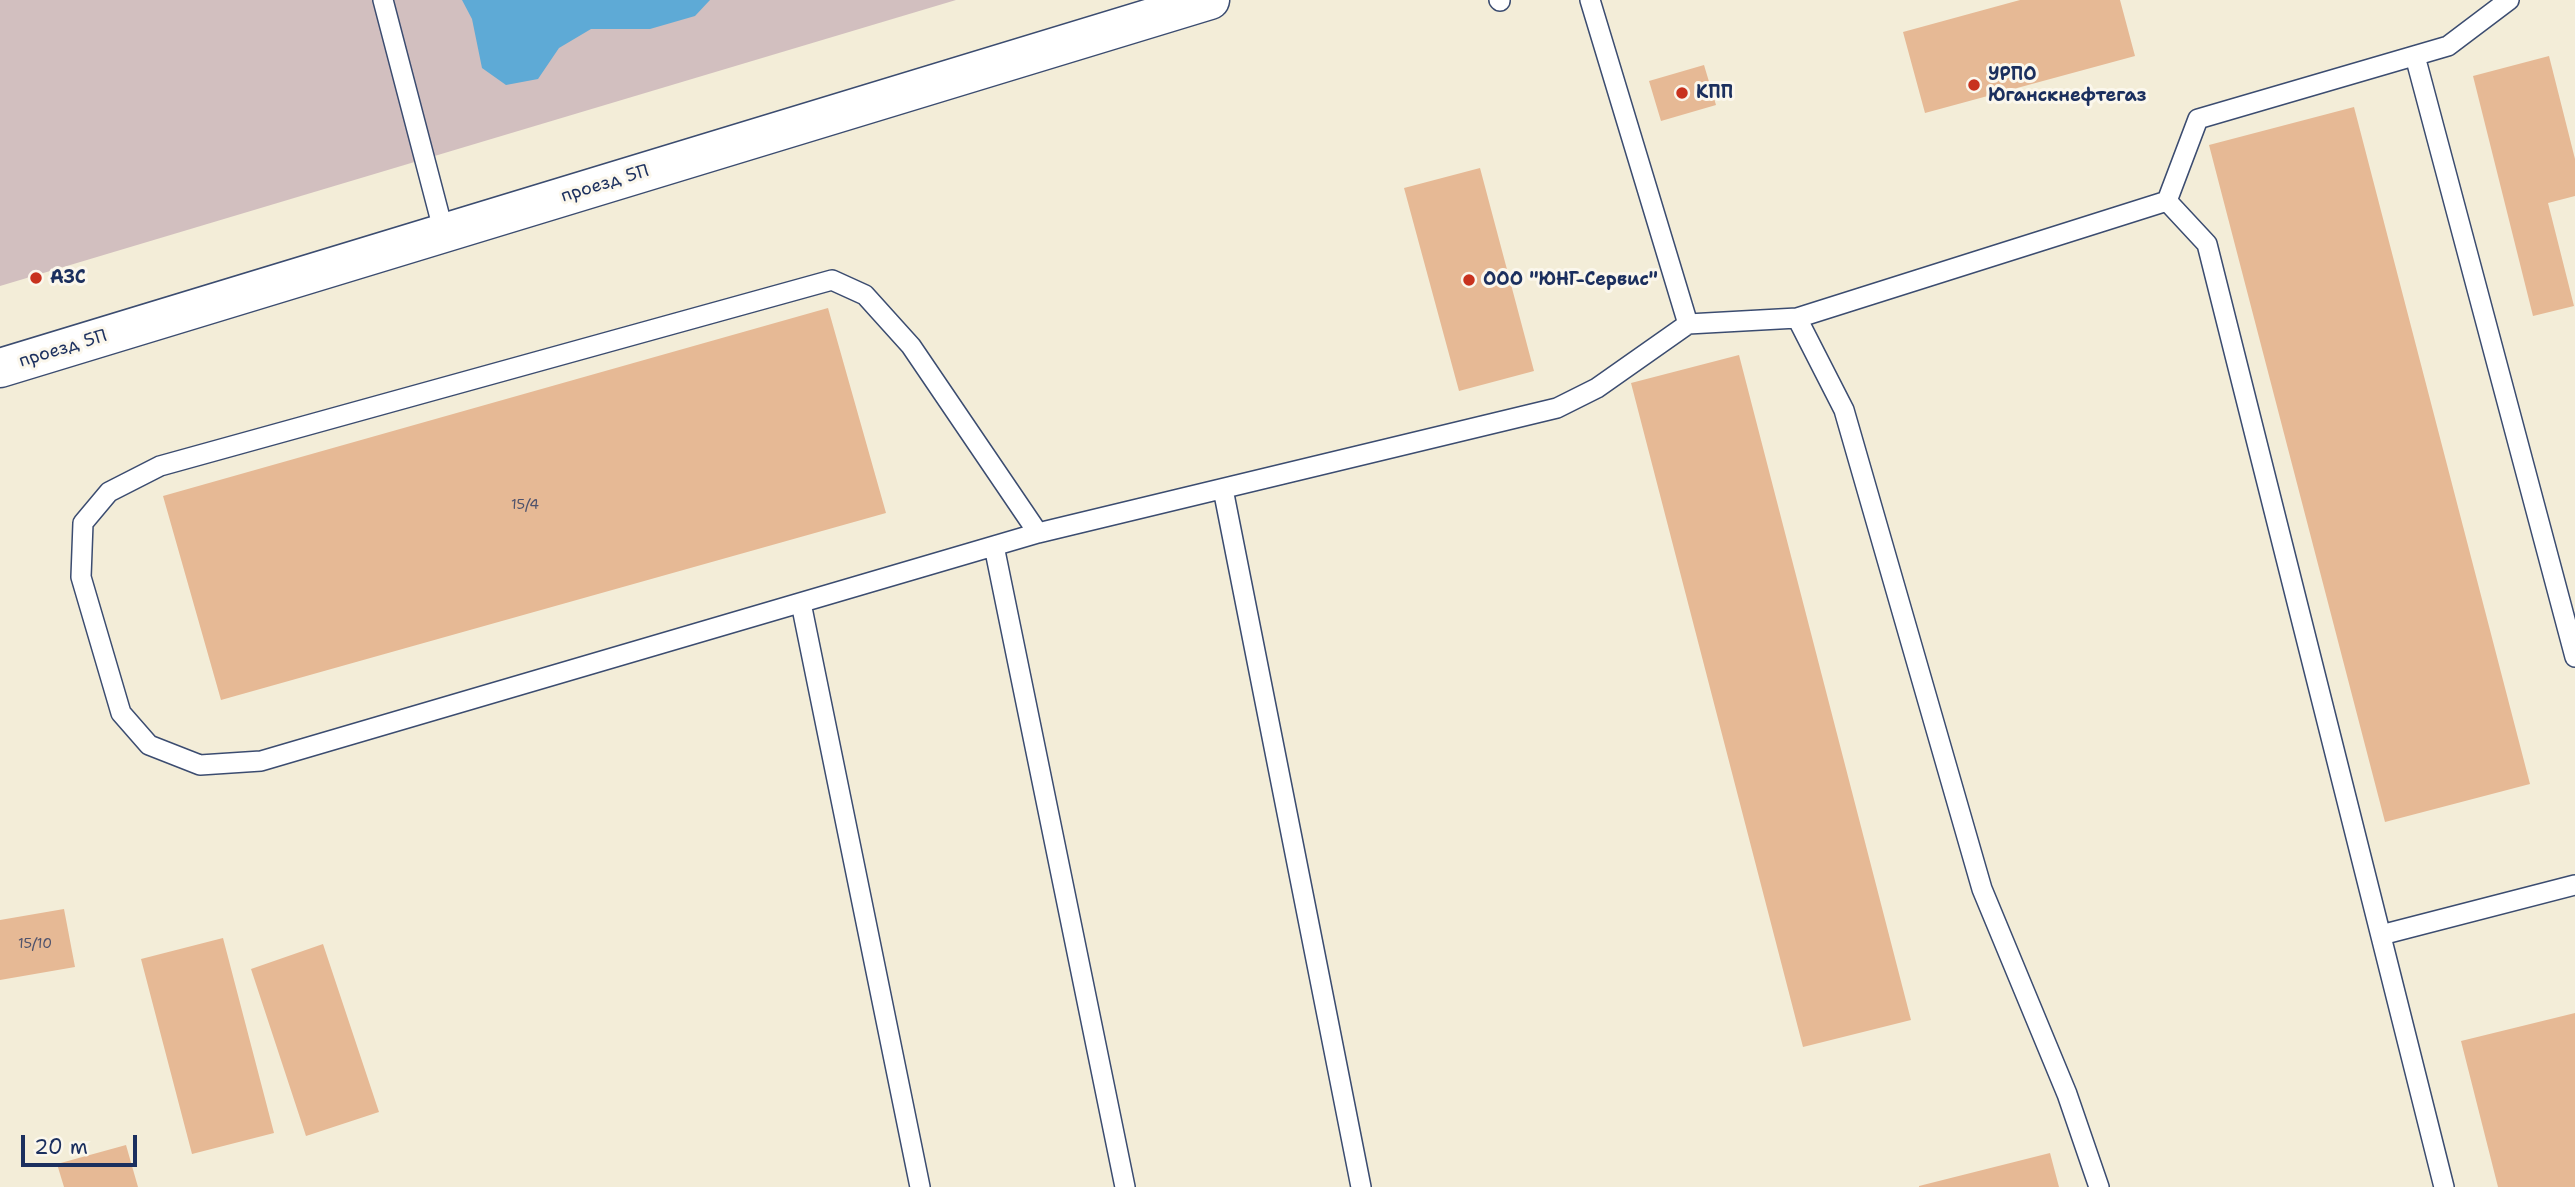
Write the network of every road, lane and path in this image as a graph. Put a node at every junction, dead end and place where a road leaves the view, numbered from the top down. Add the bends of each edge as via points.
1 (383, 0) edge
2 (1210, 0) edge
3 (1590, 0) edge
4 (2509, 0) edge
5 (2415, 55) junction
6 (2166, 201) junction
7 (444, 233) junction
8 (1797, 318) junction
9 (1688, 324) junction
10 (0, 368) edge
11 (1223, 489) junction
12 (1038, 533) junction
13 (994, 546) junction
14 (801, 603) junction
15 (2575, 657) edge
16 (2575, 885) edge
17 (2381, 935) junction
18 (920, 1187) edge
19 (1125, 1187) edge
20 (1360, 1187) edge
21 (2099, 1187) edge
22 (2444, 1187) edge

1 - 7 lane
2 - 7 street, проезд 5П
3 - 9 lane
4 - 5 lane via 2448,46
5 - 6 lane via 2198,119
5 - 15 lane
6 - 8 lane
6 - 17 lane via 2207,244
7 - 10 street, проезд 5П
8 - 9 lane
8 - 21 lane via 1844,410 1982,889 2067,1094
9 - 11 lane via 1597,388 1557,408
11 - 12 lane
11 - 20 lane
12 - 13 lane
12 - 14 lane via 911,346 865,295 832,280 160,466 109,492 83,523 81,576 121,713 149,746 200,765 261,761
13 - 14 lane
13 - 19 lane
14 - 18 lane
16 - 17 lane
17 - 22 lane

